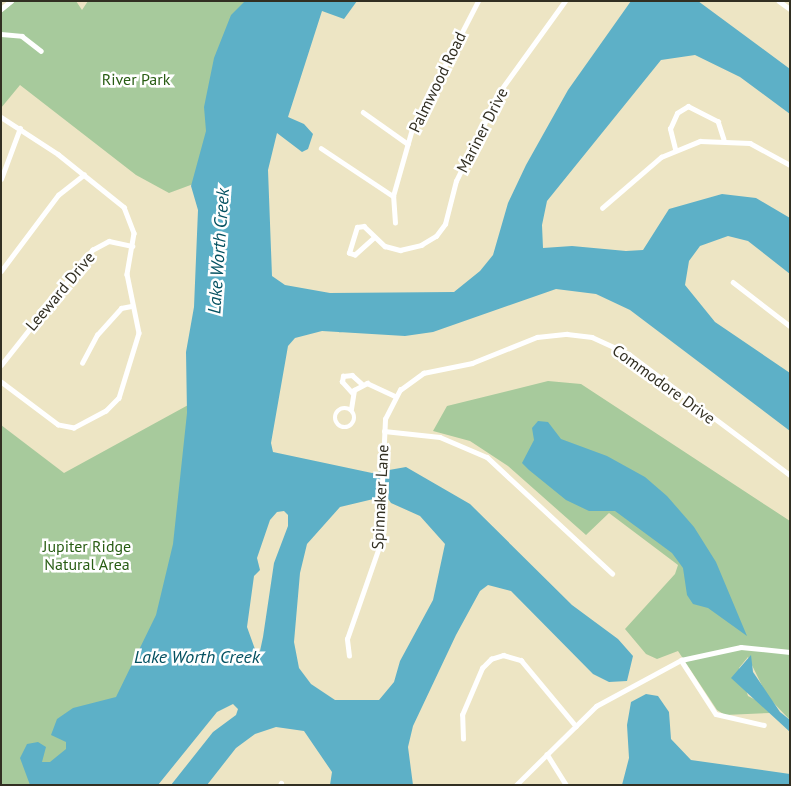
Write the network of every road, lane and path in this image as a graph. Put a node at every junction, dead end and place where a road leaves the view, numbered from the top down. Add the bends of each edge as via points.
1 (11, 1) edge
2 (478, 1) edge
3 (565, 1) edge
4 (779, 1) edge
5 (1, 9) edge
6 (790, 9) edge
7 (1, 34) edge
8 (41, 51) dead end
9 (363, 112) dead end
10 (1, 117) edge
11 (20, 128) junction
12 (724, 139) junction
13 (408, 144) junction
14 (320, 148) dead end
15 (675, 149) junction
16 (790, 165) edge
17 (84, 175) junction
18 (1, 179) edge
19 (394, 196) junction
20 (602, 208) dead end
21 (395, 222) dead end
22 (374, 238) junction
23 (132, 246) junction
24 (1, 271) edge
25 (732, 282) dead end
26 (131, 306) junction
27 (790, 326) edge
28 (82, 364) dead end
29 (1, 365) edge
30 (1, 382) edge
31 (362, 384) junction
32 (352, 393) junction
33 (395, 396) junction
34 (351, 409) junction
35 (384, 431) junction
36 (790, 475) edge
37 (612, 573) dead end
38 (790, 652) edge
39 (349, 656) dead end
40 (682, 660) junction
41 (764, 725) dead end
42 (576, 726) junction
43 (463, 738) dead end
44 (546, 754) junction
45 (516, 785) edge
46 (566, 785) edge

1 - 5 street
2 - 13 street, Palmwood Road via 418,116
3 - 22 street, Mariner Drive via 519,62 490,110 456,181 454,197 440,230 421,245 400,250
4 - 6 street
7 - 8 street via 22,36
9 - 13 street
10 - 11 street
11 - 17 street
11 - 18 street
12 - 15 street via 700,141
12 - 15 street via 718,121 698,108 688,106 677,113 670,129
12 - 16 street via 760,147
13 - 19 street, Palmwood Road
14 - 19 street
15 - 20 street
17 - 23 street via 124,208 134,233
17 - 24 street via 58,195
19 - 21 street, Palmwood Road
22 - 22 street, Mariner Drive via 364,226 357,227 349,253 355,255
23 - 26 street via 127,274
23 - 29 street, Leeward Drive via 109,241 92,250
25 - 27 street
26 - 28 street via 122,308 113,316 97,335
26 - 30 street via 139,333 130,369 119,398 91,421 74,428 58,425
31 - 32 street
31 - 32 street via 352,375 343,376 342,382
31 - 33 street via 376,384
32 - 34 street
33 - 35 street, Commodore Drive
33 - 36 street, Commodore Drive via 414,378 432,370 472,363 538,337 586,336 628,354
34 - 34 street via 358,416 355,421 343,428 334,426 334,414
35 - 37 street, Spinnaker Lane via 440,436 487,457
35 - 39 street, Spinnaker Lane via 376,561 347,639
38 - 40 street via 741,647
40 - 41 street via 716,714 728,720
40 - 42 street via 605,700
42 - 43 street via 521,660 503,654 482,668 462,715
42 - 44 street
44 - 45 street
44 - 46 street

